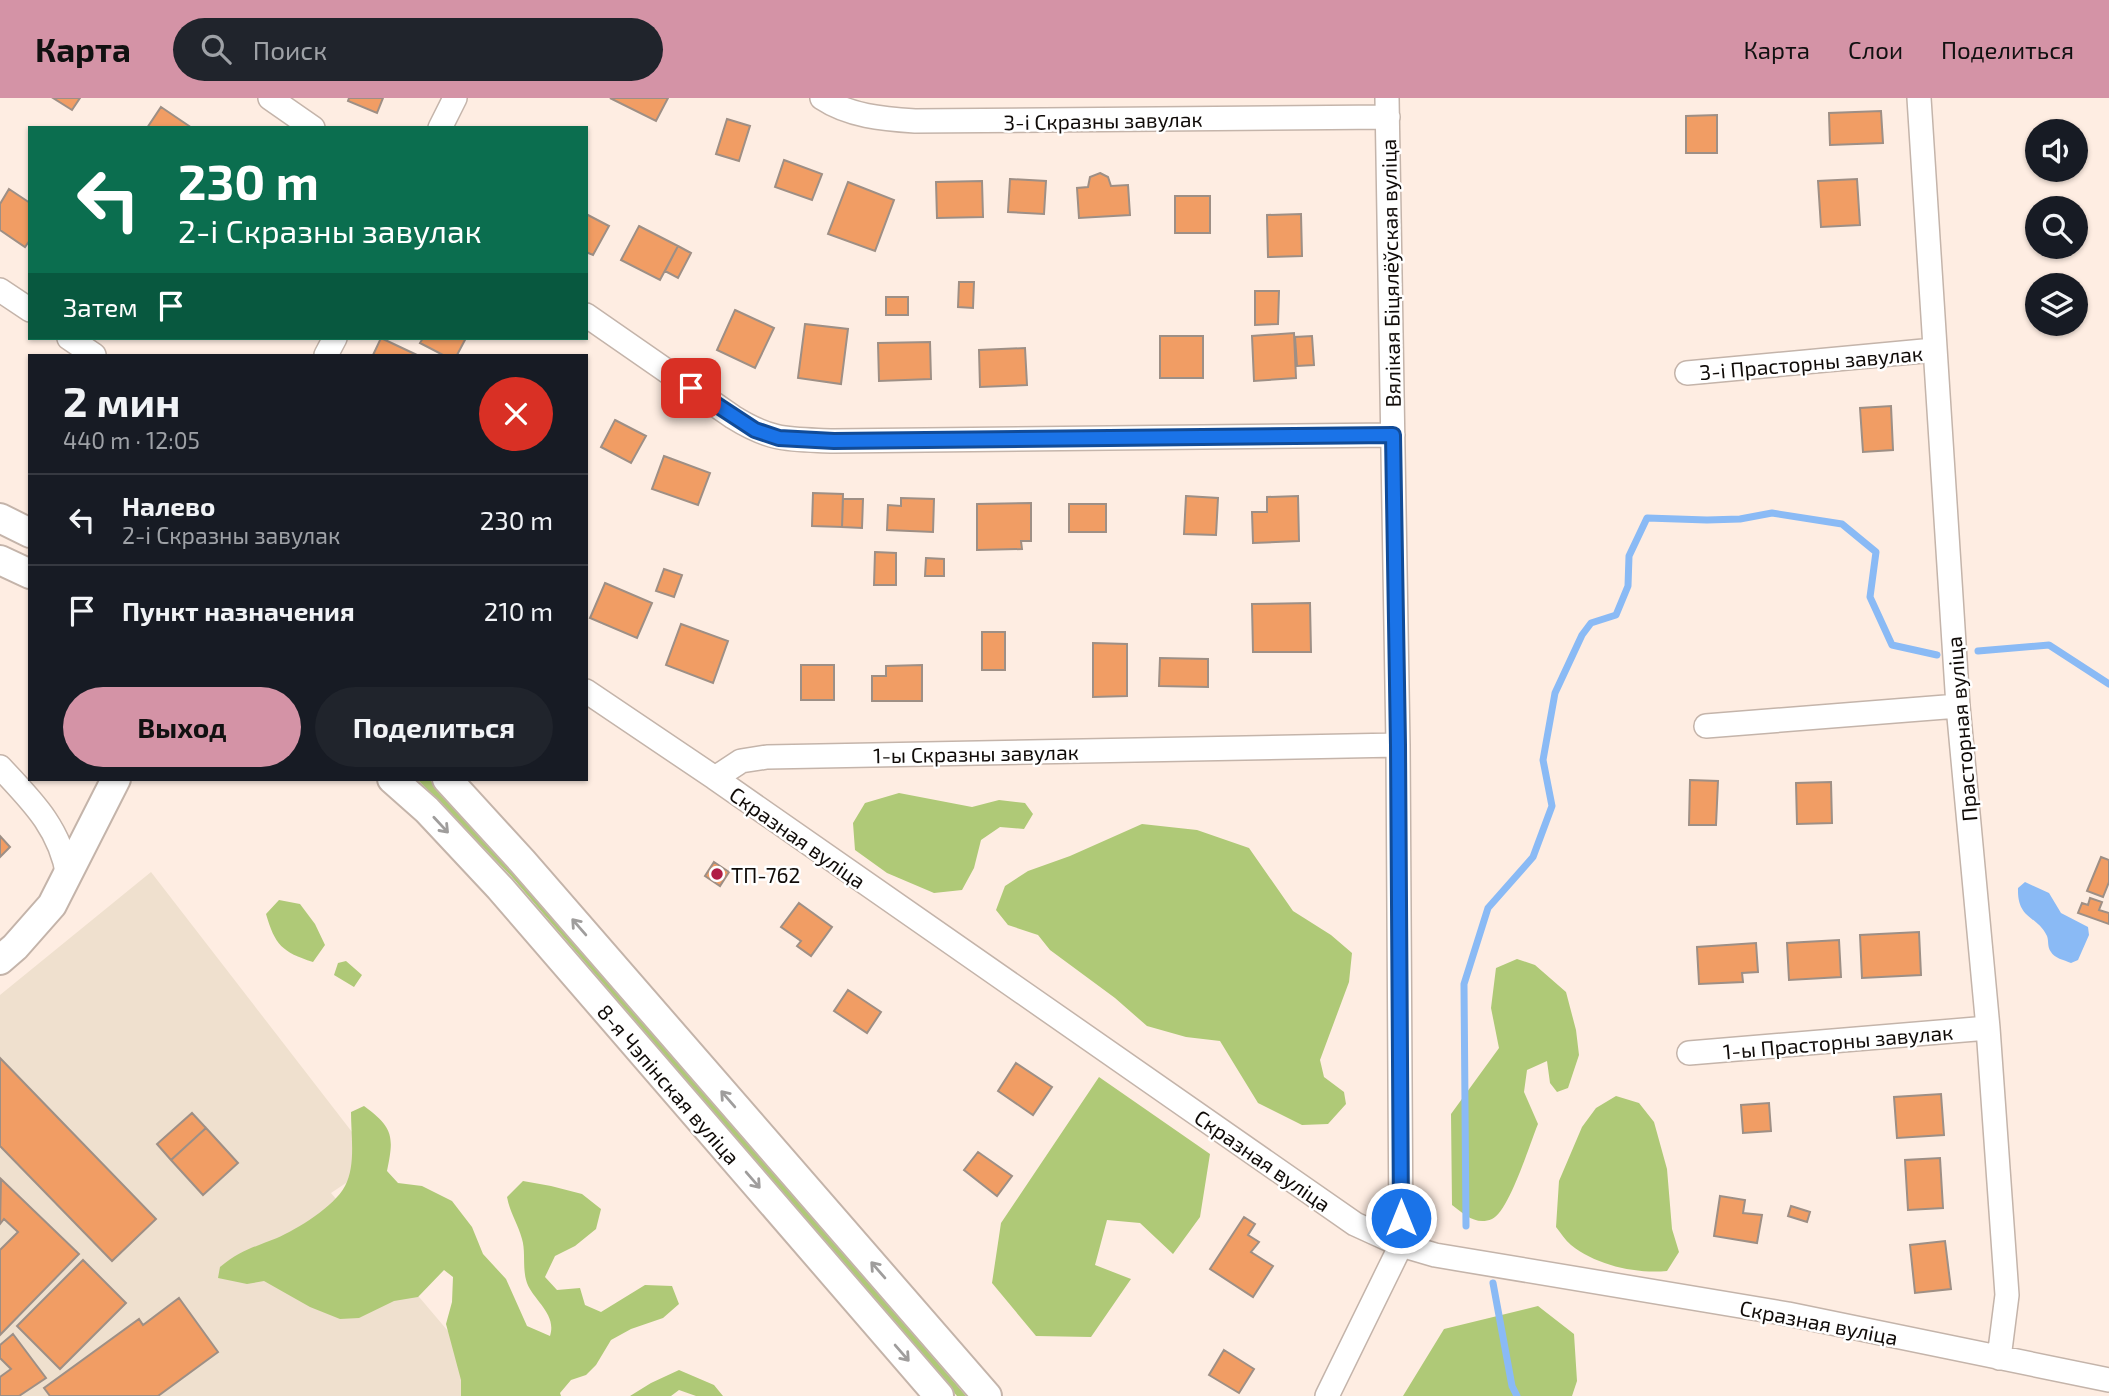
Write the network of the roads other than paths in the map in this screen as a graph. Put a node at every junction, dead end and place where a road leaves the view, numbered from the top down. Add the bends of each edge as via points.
1 (270, 98) edge
2 (455, 98) edge
3 (822, 98) edge
4 (1919, 98) edge
5 (1387, 107) edge
6 (310, 126) edge
7 (441, 126) edge
8 (0, 290) edge
9 (28, 309) edge
10 (588, 316) edge
11 (72, 340) edge
12 (1934, 350) junction
13 (93, 354) edge
14 (1687, 373) dead end
15 (1393, 435) junction
16 (0, 518) edge
17 (28, 532) edge
18 (0, 560) edge
19 (28, 574) edge
20 (588, 692) edge
21 (1958, 706) junction
22 (1706, 726) dead end
23 (1398, 745) junction
24 (0, 767) edge
25 (715, 778) junction
26 (116, 781) edge
27 (394, 781) edge
28 (449, 781) edge
29 (68, 876) junction
30 (0, 960) edge
31 (1988, 1028) junction
32 (1689, 1054) dead end
33 (1401, 1245) junction
34 (1999, 1358) junction
35 (2109, 1380) edge
36 (2081, 1386) edge
37 (939, 1396) edge
38 (986, 1396) edge
39 (1327, 1396) edge

1 - 6 street
2 - 7 street
3 - 5 street, 3-і Скразны завулак via 879,119 915,121
4 - 12 street, Прасторная вуліца
5 - 15 street, Вялікая Біцялёўская вуліца
8 - 9 street
10 - 15 street via 733,417 779,438
11 - 13 street
12 - 14 street, 3-і Прасторны завулак
12 - 21 street, Прасторная вуліца
15 - 23 street, Вялікая Біцялёўская вуліца
16 - 17 main road
18 - 19 main road
20 - 25 street
21 - 22 street
21 - 31 street, Прасторная вуліца
23 - 25 street, 1-ы Скразны завулак via 767,757 741,761
23 - 33 street, Вялікая Біцялёўская вуліца
24 - 29 street via 48,822 64,852
25 - 33 street, Скразная вуліца via 1344,1216
26 - 29 main road
27 -> 37 main road, 8-я Чэпінская вуліца via 500,888
38 -> 28 main road, 8-я Чэпінская вуліца
29 - 30 main road via 52,905
31 - 32 street, 1-ы Прасторны завулак
31 - 34 street, Прасторная вуліца via 2007,1295
33 - 34 street, Скразная вуліца via 1435,1255 1788,1314
33 - 39 street, Вялікая Біцялёўская вуліца
34 - 36 street, Скразная вуліца
35 - 36 street, Скразная вуліца

